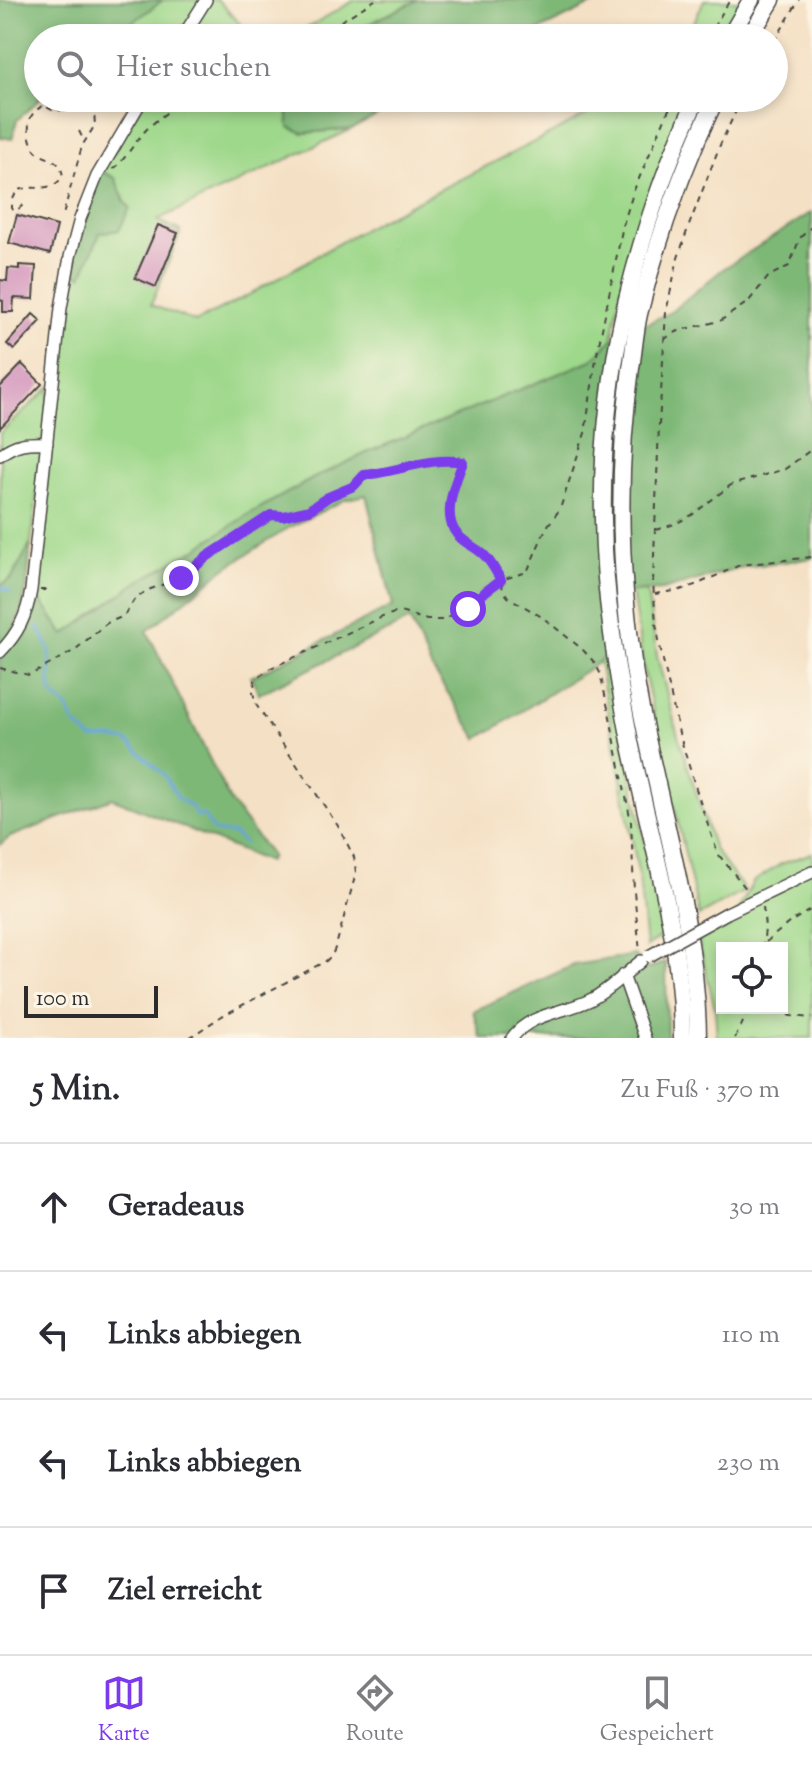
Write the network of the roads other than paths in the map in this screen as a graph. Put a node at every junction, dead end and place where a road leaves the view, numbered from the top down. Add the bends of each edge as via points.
1 (206, 0) edge
2 (751, 0) edge
3 (772, 0) edge
4 (191, 24) edge
5 (737, 24) edge
6 (757, 24) edge
7 (135, 112) edge
8 (691, 112) edge
9 (709, 112) edge
10 (47, 443) junction
11 (0, 455) edge
12 (0, 652) edge
13 (812, 872) edge
14 (623, 975) junction
15 (512, 1038) edge
16 (645, 1038) edge
17 (682, 1038) edge
18 (698, 1038) edge

1 - 4 street
2 - 5 highway
3 - 6 highway
7 - 10 street via 100,170 74,237
8 - 17 highway via 661,182 624,312 610,398 603,518 620,690 675,951
9 - 18 highway via 678,187 639,317 621,459 628,629 681,890
10 - 11 street via 15,444
10 - 12 street via 29,601 20,626
13 - 14 street, bridge via 752,899
14 - 15 street via 589,1001 525,1024
14 - 16 street

